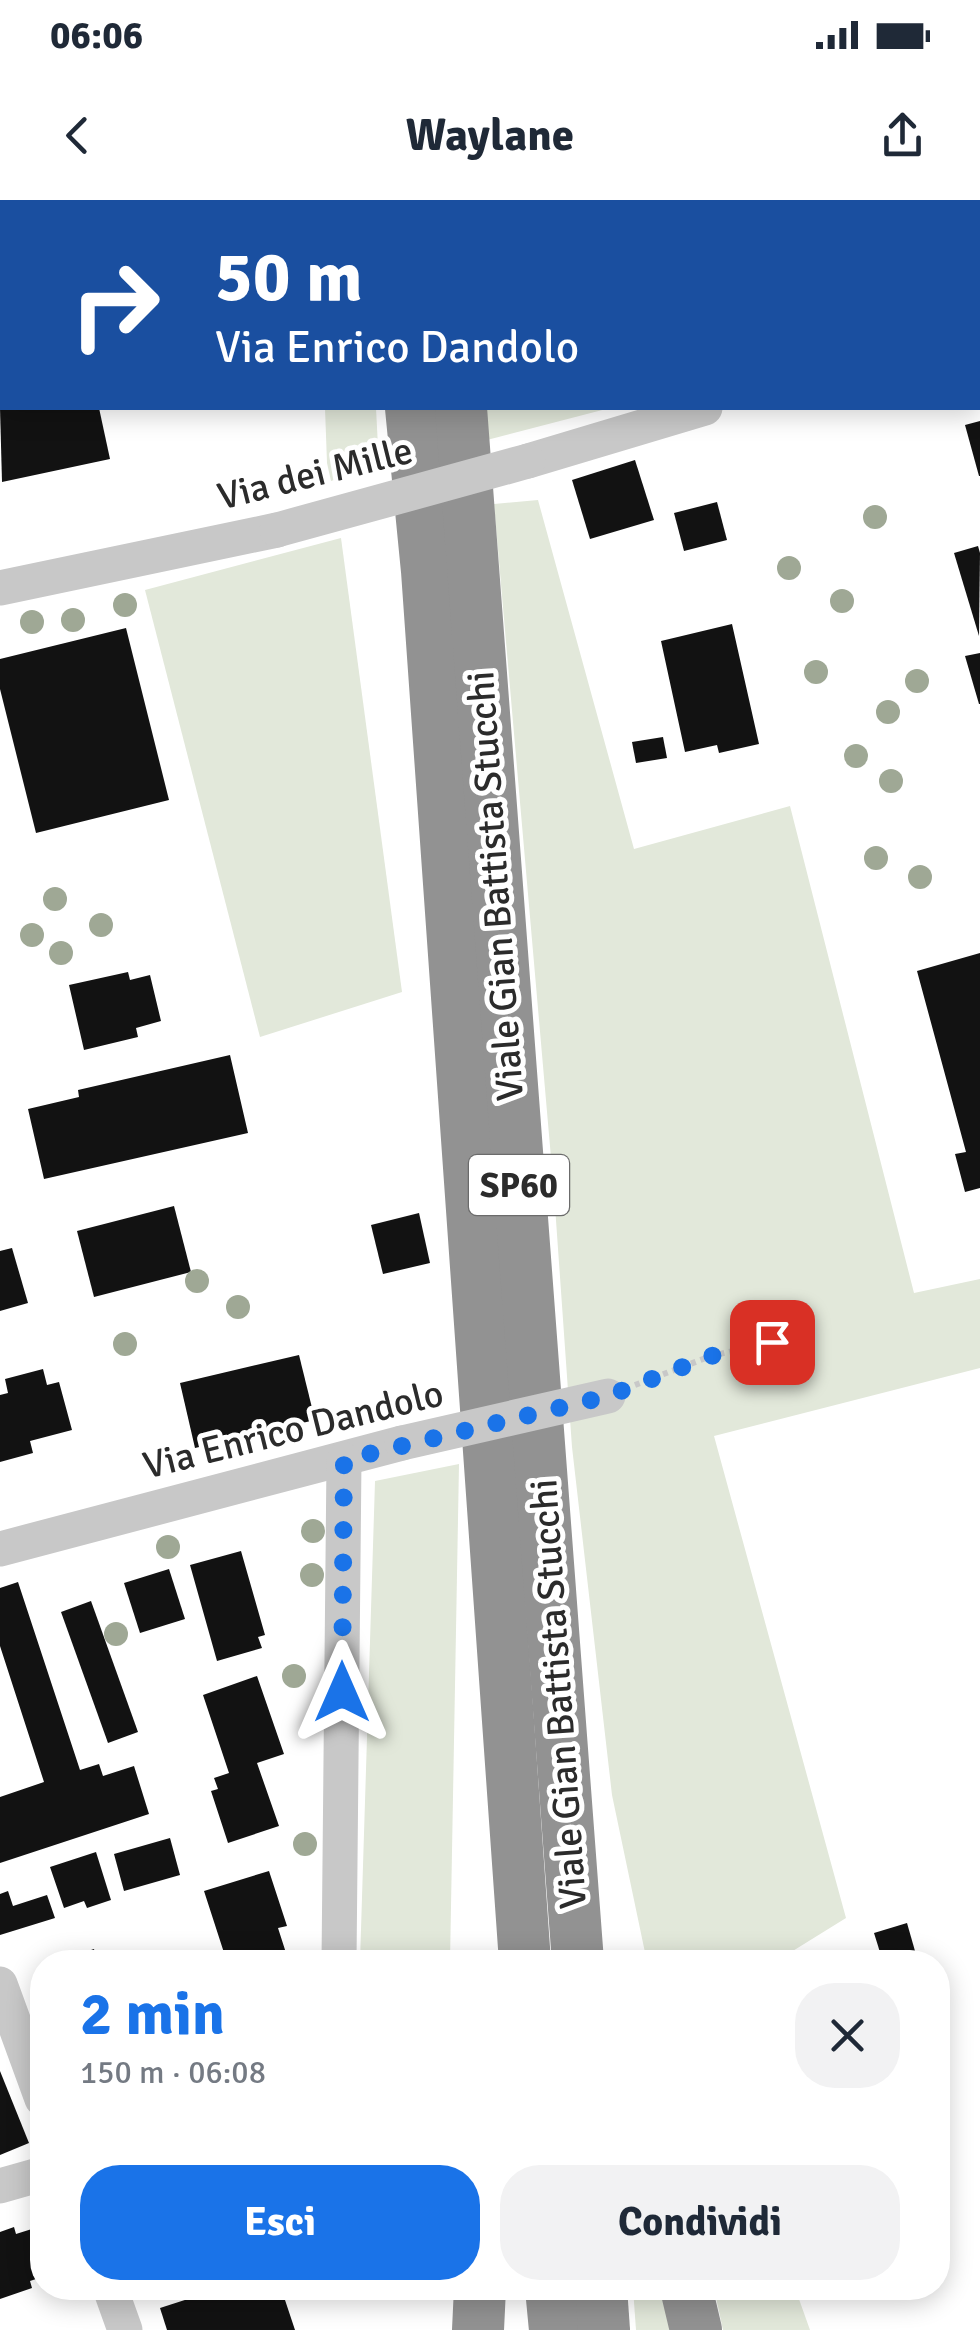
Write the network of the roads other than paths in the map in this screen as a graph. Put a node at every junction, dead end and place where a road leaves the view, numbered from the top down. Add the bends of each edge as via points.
1 (411, 410) edge
2 (461, 410) edge
3 (698, 410) edge
4 (0, 588) edge
5 (608, 1396) road end
6 (344, 1460) junction
7 (0, 1549) edge
8 (507, 1736) junction
9 (564, 1760) junction
10 (340, 1950) edge
11 (497, 1950) edge
12 (524, 1950) edge
13 (577, 1950) edge
14 (608, 1950) edge
15 (0, 1984) edge
16 (30, 2066) edge
17 (30, 2177) edge
18 (0, 2186) edge
19 (114, 2300) edge
20 (479, 2300) edge
21 (553, 2300) edge
22 (602, 2300) edge
23 (689, 2300) edge
24 (125, 2330) edge
25 (478, 2330) edge
26 (555, 2330) edge
27 (604, 2330) edge
28 (696, 2330) edge

1 - 8 highway, Viale Gian Battista Stucchi / SP60
2 - 9 highway, Viale Gian Battista Stucchi / SP60
3 - 4 street, Via dei Mille, bridge via 278,530
5 - 6 street, Via Enrico Dandolo, bridge
6 - 7 street, Via Enrico Dandolo
6 - 10 street
8 - 11 highway
8 - 12 highway, Viale Gian Battista Stucchi / SP60
9 - 13 highway, Viale Gian Battista Stucchi / SP60
9 - 14 highway
15 - 16 street
17 - 18 street
19 - 24 street
20 - 25 highway
21 - 26 highway
22 - 27 highway
23 - 28 highway

